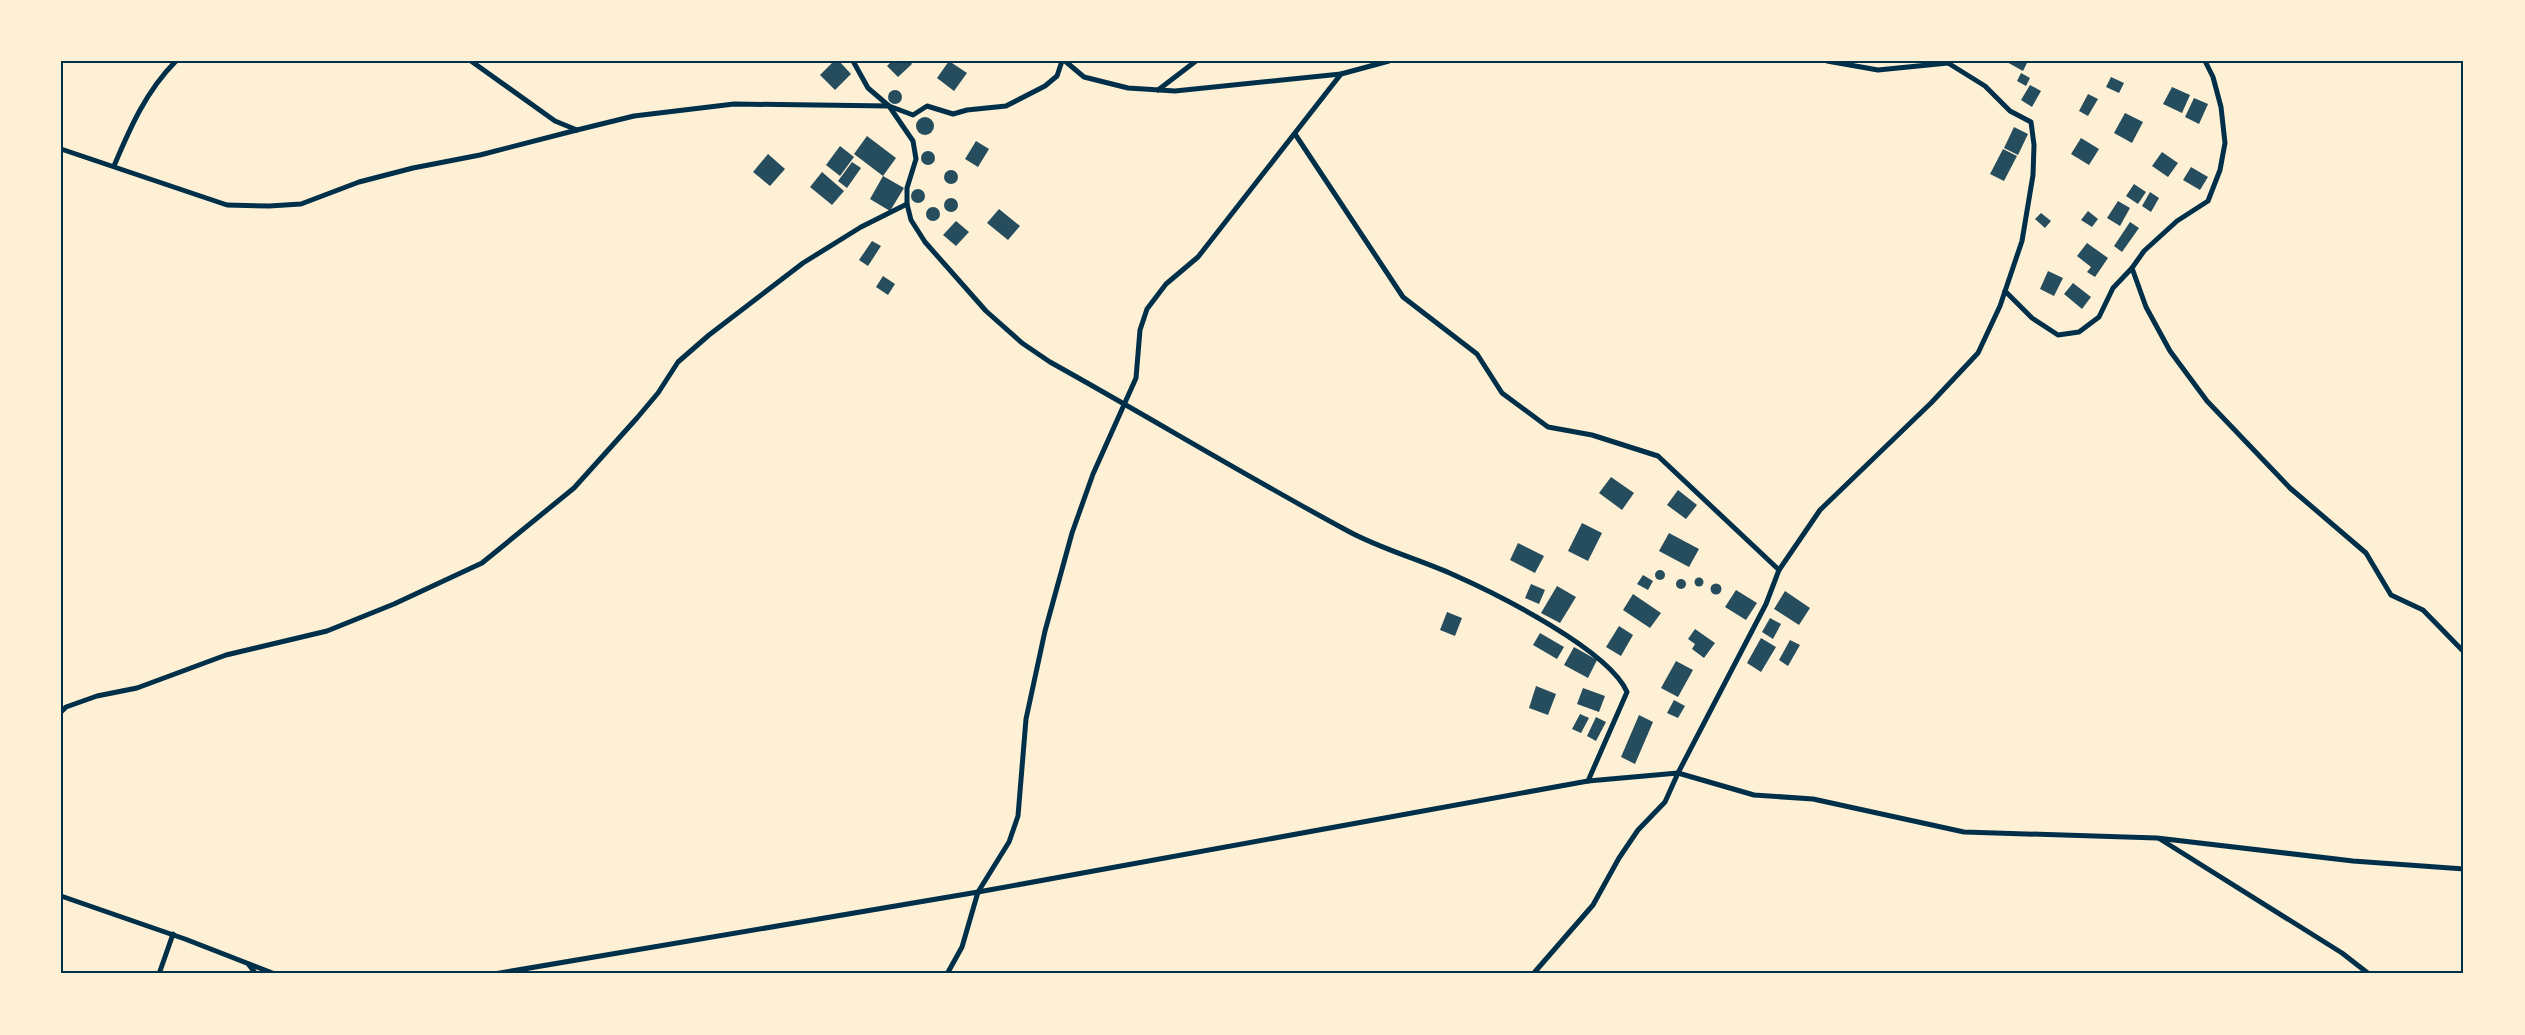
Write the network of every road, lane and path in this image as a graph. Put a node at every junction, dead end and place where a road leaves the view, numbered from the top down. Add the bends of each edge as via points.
1 (176, 61) edge
2 (470, 61) edge
3 (853, 61) edge
4 (1063, 61) edge
5 (1196, 61) edge
6 (1389, 61) edge
7 (1827, 61) edge
8 (2205, 61) edge
9 (1948, 62) edge
10 (1341, 74) junction
11 (1158, 90) junction
12 (889, 106) junction
13 (577, 130) junction
14 (1295, 134) junction
15 (61, 150) edge
16 (114, 166) junction
17 (907, 204) junction
18 (2132, 268) junction
19 (2005, 291) junction
20 (1126, 403) junction
21 (1779, 570) junction
22 (2464, 652) edge
23 (61, 712) edge
24 (1678, 772) junction
25 (1588, 781) junction
26 (2157, 838) junction
27 (2464, 869) edge
28 (978, 892) junction
29 (61, 896) edge
30 (173, 934) junction
31 (249, 965) junction
32 (159, 974) edge
33 (256, 974) edge
34 (275, 974) edge
35 (494, 974) edge
36 (947, 974) edge
37 (1534, 974) edge
38 (2369, 974) edge

1 - 16 street via 136,113
2 - 13 street via 555,121
3 - 12 street via 868,88
4 - 11 street via 1084,77 1128,88
4 - 12 street via 1057,76 1045,86 1006,106 953,114 927,106 913,115
5 - 11 street
6 - 10 street
7 - 9 street via 1878,70
8 - 18 street via 2222,107 2224,143 2220,170 2208,201 2177,221 2144,251
9 - 19 street via 1985,86 2010,111 2030,122 2034,145 2033,175 2022,241
10 - 11 street
10 - 14 street
12 - 13 street via 734,104 634,116
12 - 17 street via 916,150 907,188
13 - 16 street via 359,182 301,204 227,206
14 - 20 street via 1198,258 1166,284 1147,309 1140,330 1136,378
14 - 21 street via 1403,296 1477,354 1502,393 1548,427 1592,435 1658,456
15 - 16 street
17 - 20 street via 911,220 925,242 986,311 1022,343 1050,362
17 - 23 street via 803,263 709,335 678,362 638,418 574,488 482,563 327,631 226,655 137,688 89,699
18 - 19 street via 2113,288 2099,317 2079,332 2058,335 2032,318
18 - 22 street via 2146,307 2170,351 2207,401 2290,488 2366,553 2391,594 2424,610
19 - 21 street via 1978,353 1932,403 1820,510
20 - 25 street via 1348,531 1455,575 1520,609 1573,640 1604,663 1622,679 1627,692
20 - 28 street via 1084,499 1045,631 1026,719 1018,816 1009,842
21 - 24 street via 1766,604
24 - 25 street
24 - 26 street via 1754,795 1813,799 1964,832
24 - 37 street via 1665,802 1634,837 1593,905
25 - 28 street
26 - 27 street via 2353,862
26 - 38 street via 2342,953
28 - 35 street
28 - 36 street via 962,947
29 - 30 street
30 - 31 street
30 - 32 street
31 - 33 street
31 - 34 street

